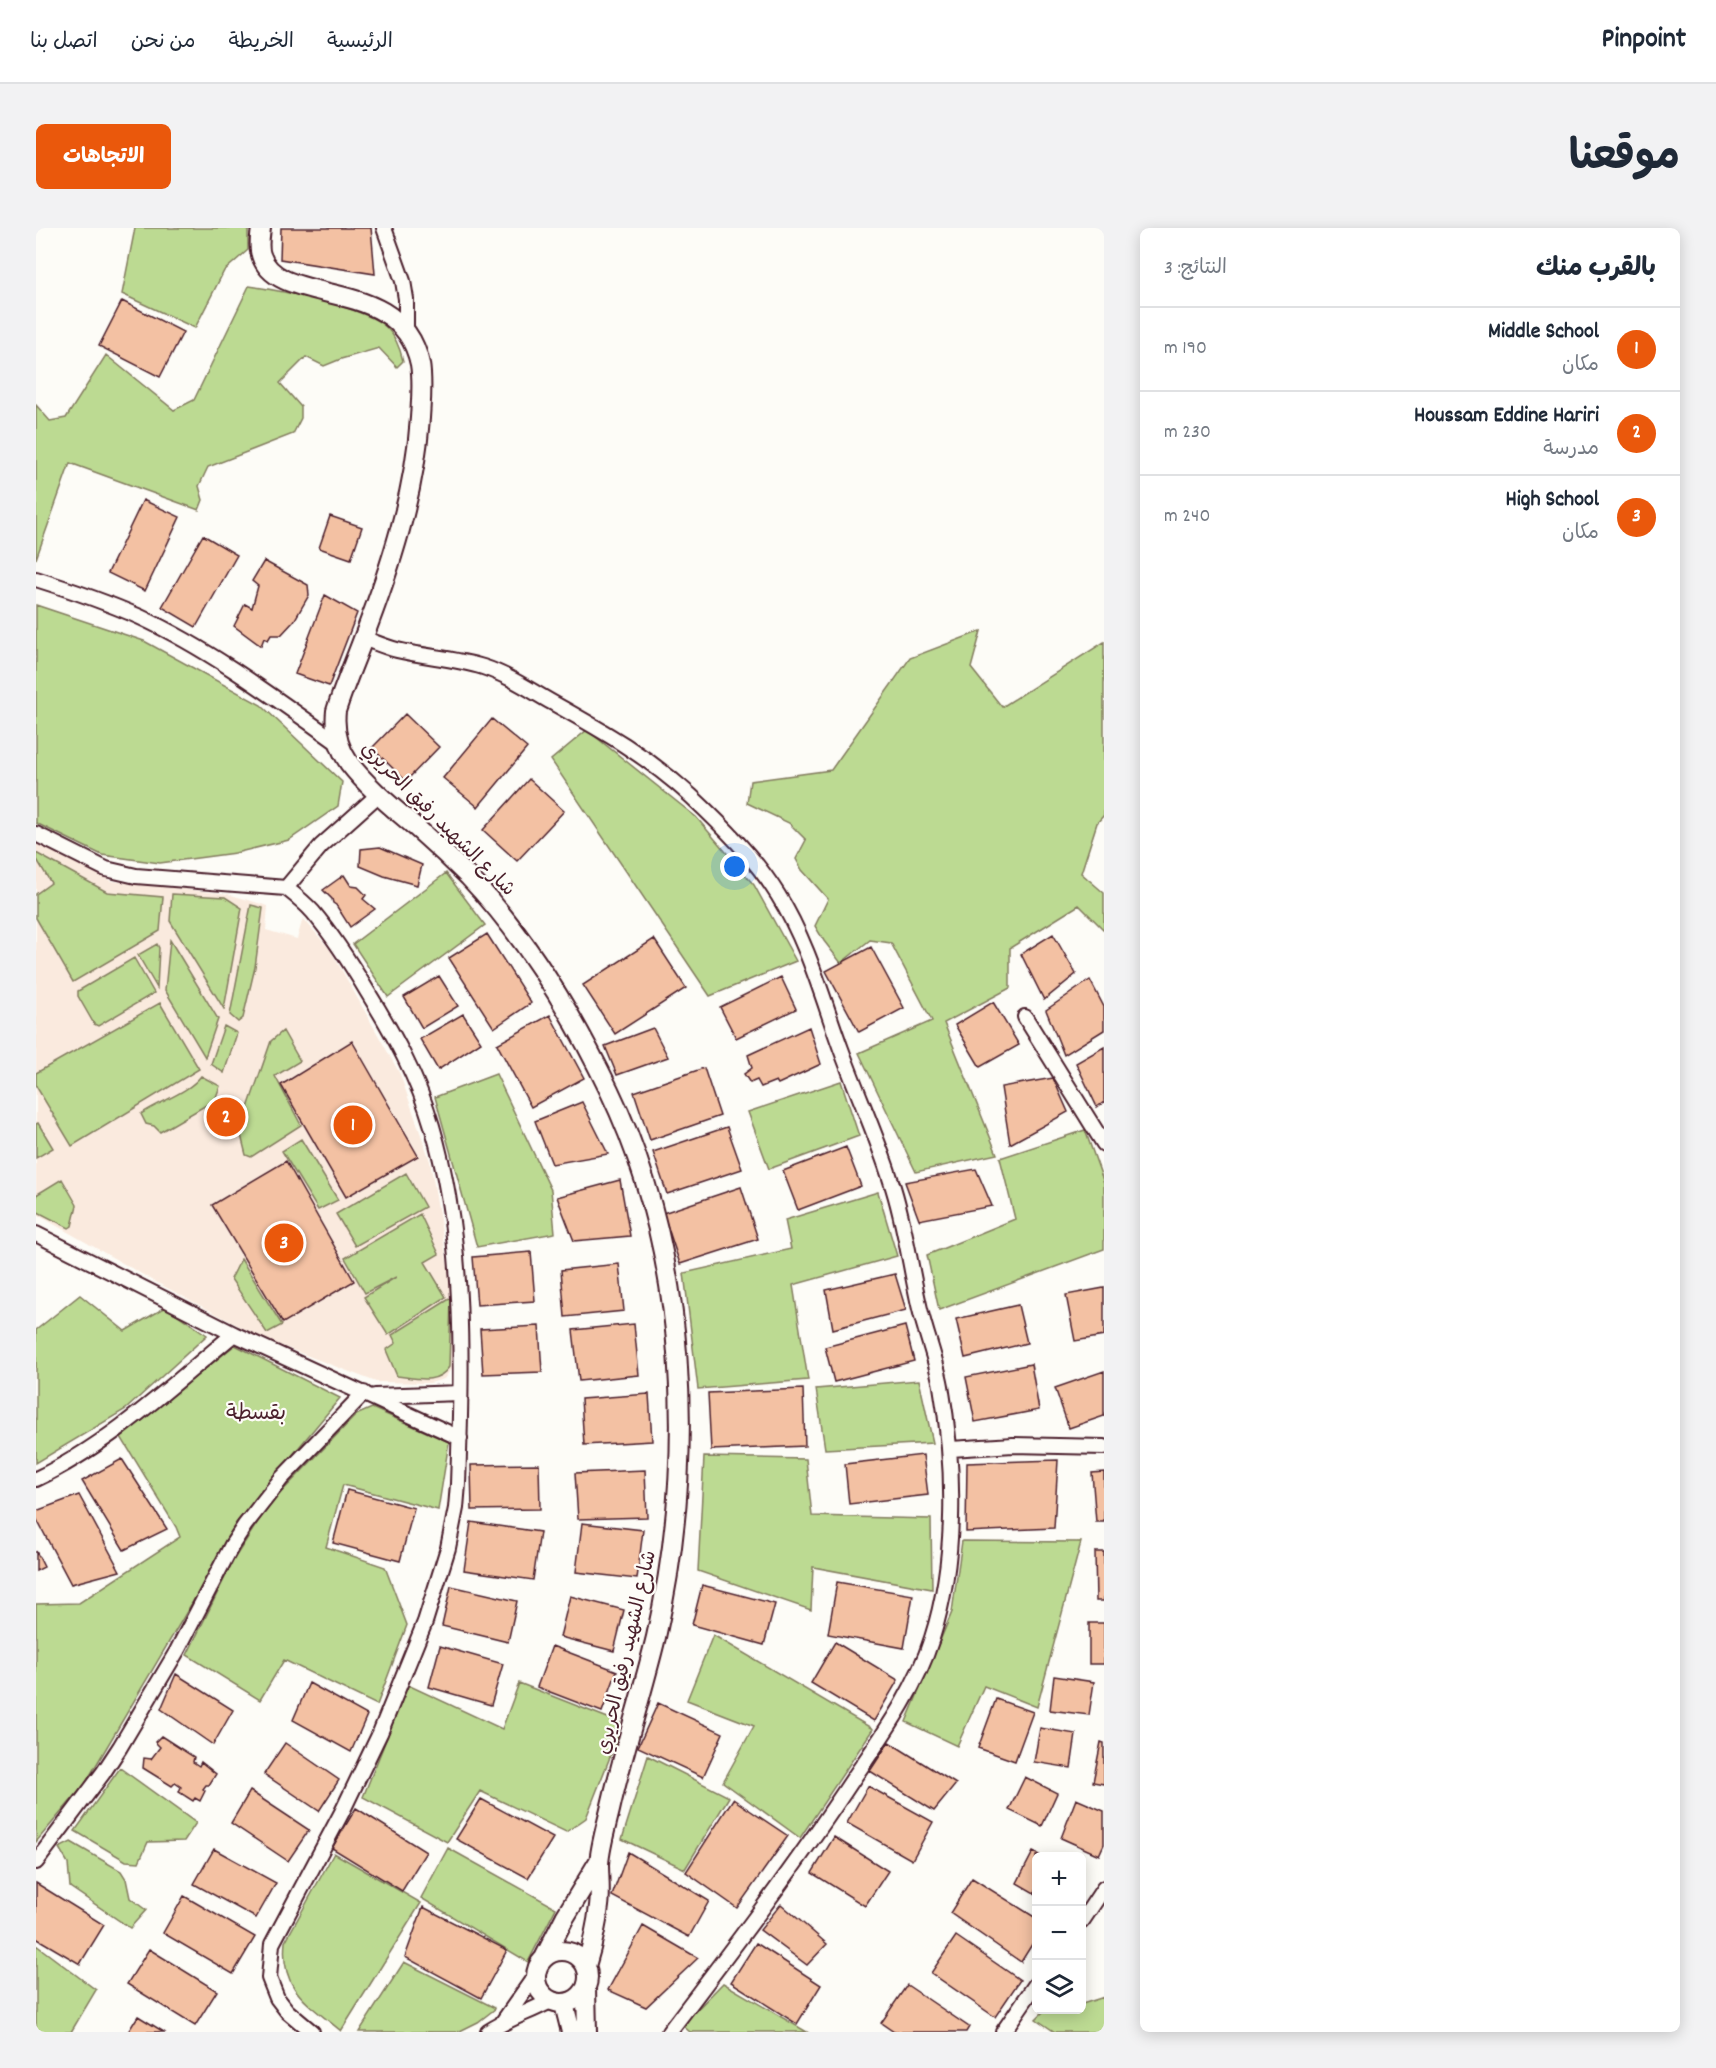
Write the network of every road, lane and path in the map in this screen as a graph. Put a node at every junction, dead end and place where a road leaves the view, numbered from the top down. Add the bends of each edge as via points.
1 (261, 228) edge
2 (384, 228) edge
3 (406, 332) junction
4 (36, 579) edge
5 (363, 638) junction
6 (338, 743) junction
7 (378, 795) junction
8 (36, 834) edge
9 (286, 888) junction
10 (1025, 1017) dead end
11 (1104, 1144) edge
12 (36, 1234) edge
13 (234, 1334) junction
14 (460, 1393) junction
15 (368, 1395) junction
16 (460, 1438) junction
17 (1104, 1447) edge
18 (951, 1449) junction
19 (36, 1479) edge
20 (599, 1861) junction
21 (36, 1862) edge
22 (1104, 1888) edge
23 (1086, 1915) edge
24 (545, 1956) junction
25 (586, 1966) junction
26 (535, 1976) junction
27 (586, 1988) junction
28 (1032, 1990) edge
29 (557, 2002) junction
30 (502, 2023) junction
31 (312, 2032) edge
32 (488, 2032) edge
33 (571, 2032) edge
34 (587, 2032) edge
35 (669, 2032) edge
36 (1003, 2032) edge

1 - 3 street, شارع الشهيد رفيق الحريري via 260,253 269,270 298,284 376,307
2 - 3 street via 403,281
3 - 5 street, شارع الشهيد رفيق الحريري via 420,364 419,438 390,562
4 - 6 street via 141,617 237,671
5 - 6 street, شارع الشهيد رفيق الحريري via 336,711
5 - 18 street via 396,650 488,668 601,729 634,749 692,798 763,873 806,949 891,1179 921,1313 935,1357
6 - 7 street, شارع الشهيد رفيق الحريري via 349,763
7 - 9 street via 321,846
7 - 20 street, شارع الشهيد رفيق الحريري via 437,847 522,940 596,1065 627,1130 657,1228 677,1359 680,1461 675,1532 656,1635
8 - 9 street via 106,869 136,876
9 - 14 street via 312,911 357,974 402,1051 432,1124 455,1240
10 - 11 street
12 - 13 street
13 - 15 street
13 - 19 street via 111,1435
14 - 15 street
14 - 16 street
15 - 16 street
15 - 21 street via 281,1479 245,1525 177,1651 104,1773
16 - 31 street via 456,1508 442,1571 425,1622 380,1733 272,1944 269,1978 277,1998
17 - 18 street via 1066,1444
18 - 35 street via 948,1562 932,1637 920,1671 902,1706 843,1795
20 - 24 street
20 - 25 street via 600,1904
22 - 23 street
24 - 25 street via 571,1952
24 - 26 street
25 - 27 street
26 - 29 street via 539,1991
26 - 30 street
27 - 29 street via 573,2001
27 - 34 street
28 - 36 street
29 - 30 street
29 - 33 street
30 - 32 street

